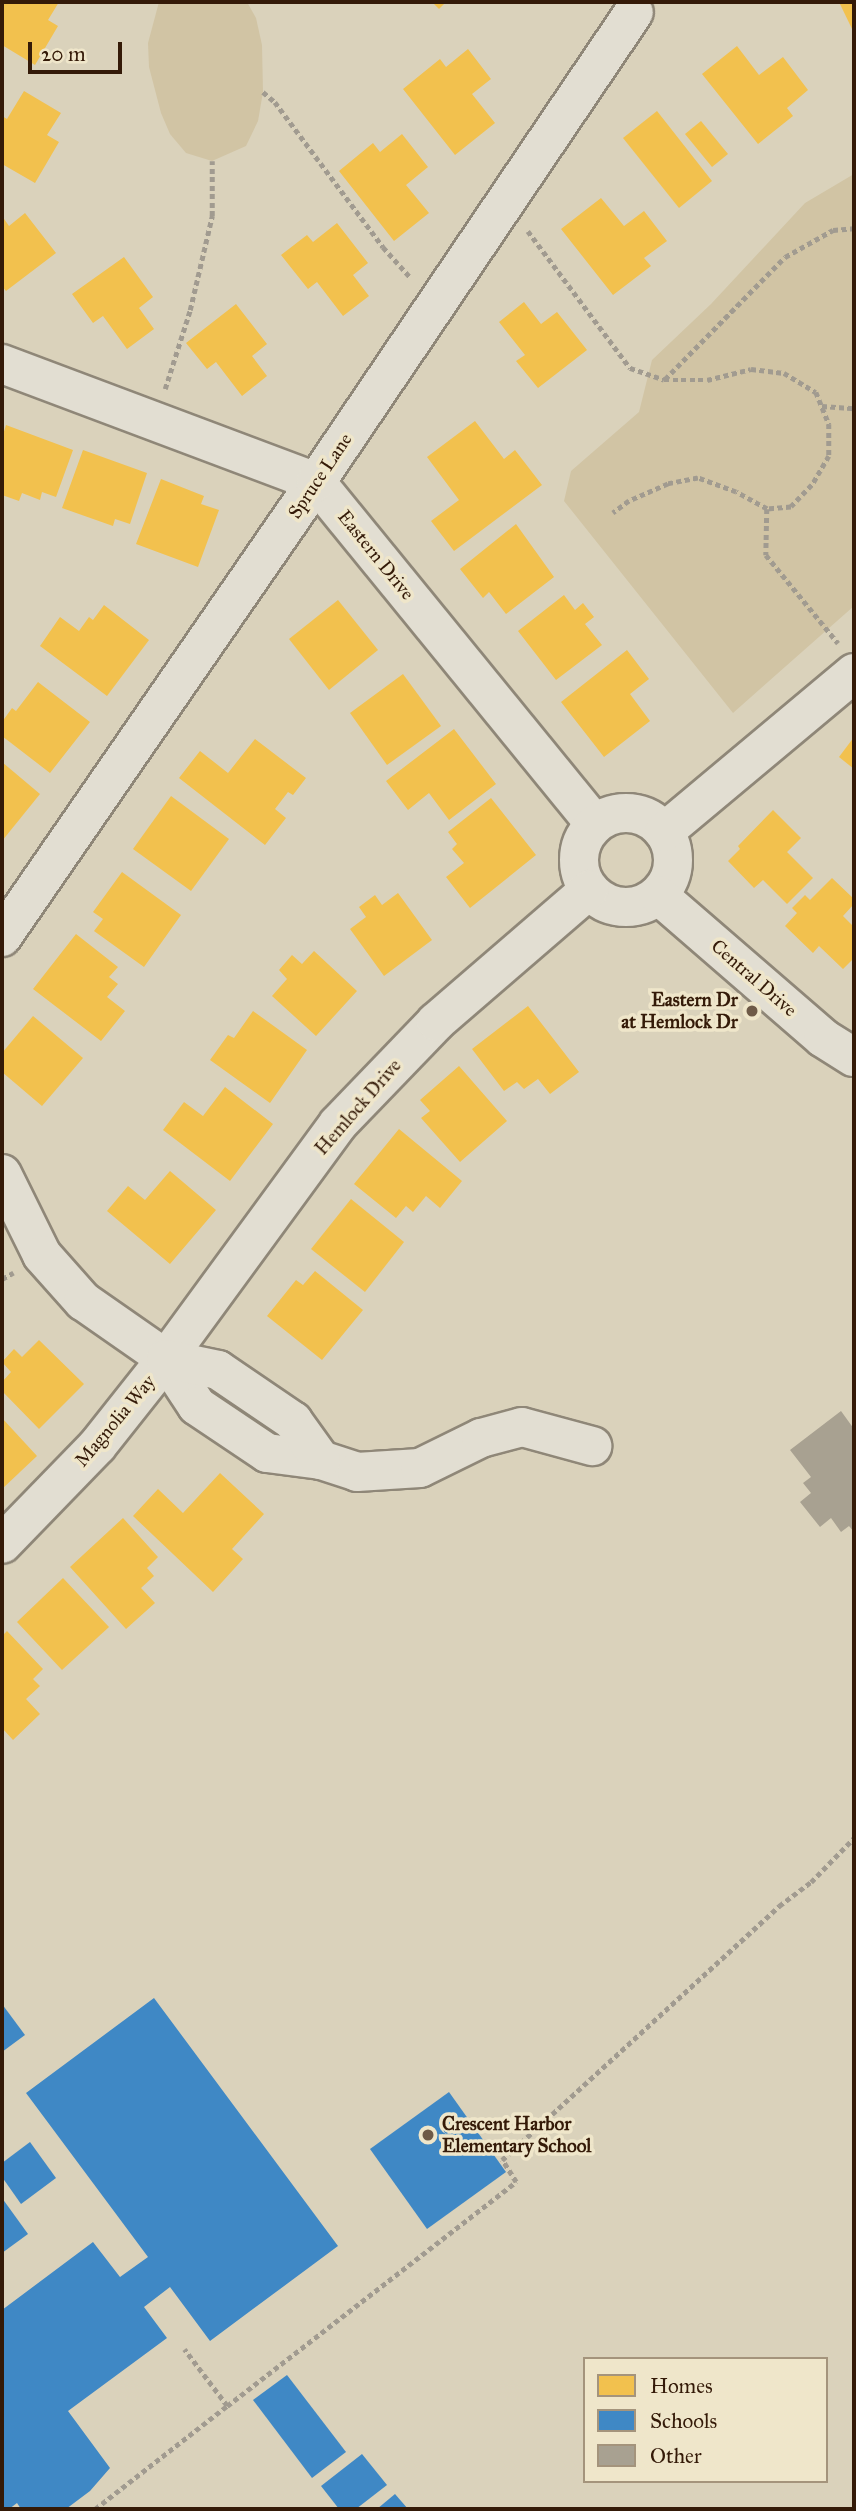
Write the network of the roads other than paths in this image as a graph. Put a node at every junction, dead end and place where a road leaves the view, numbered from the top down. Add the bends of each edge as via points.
1 (637, 5) edge
2 (2, 364) edge
3 (317, 482) junction
4 (850, 662) edge
5 (595, 824) junction
6 (664, 832) junction
7 (589, 890) junction
8 (658, 895) junction
9 (2, 937) edge
10 (854, 1056) edge
11 (2, 1174) edge
12 (166, 1359) junction
13 (592, 1446) dead end
14 (2, 1544) edge

1 - 3 street, Spruce Lane
2 - 3 street
3 - 5 street, Eastern Drive
3 - 9 street, Spruce Lane
4 - 6 street
5 - 6 street via 623,813 639,815
5 - 7 street via 586,835 578,863
6 - 8 street via 673,858 667,884
7 - 8 street via 615,906 646,903
7 - 12 street, Hemlock Drive via 436,1022 338,1124
8 - 10 street, Central Drive via 823,1038
11 - 12 street, Magnolia Way via 42,1255 82,1301
12 - 13 street via 197,1406 267,1453 321,1460 356,1472 420,1468 481,1438 522,1427
12 - 14 street, Magnolia Way via 97,1446

